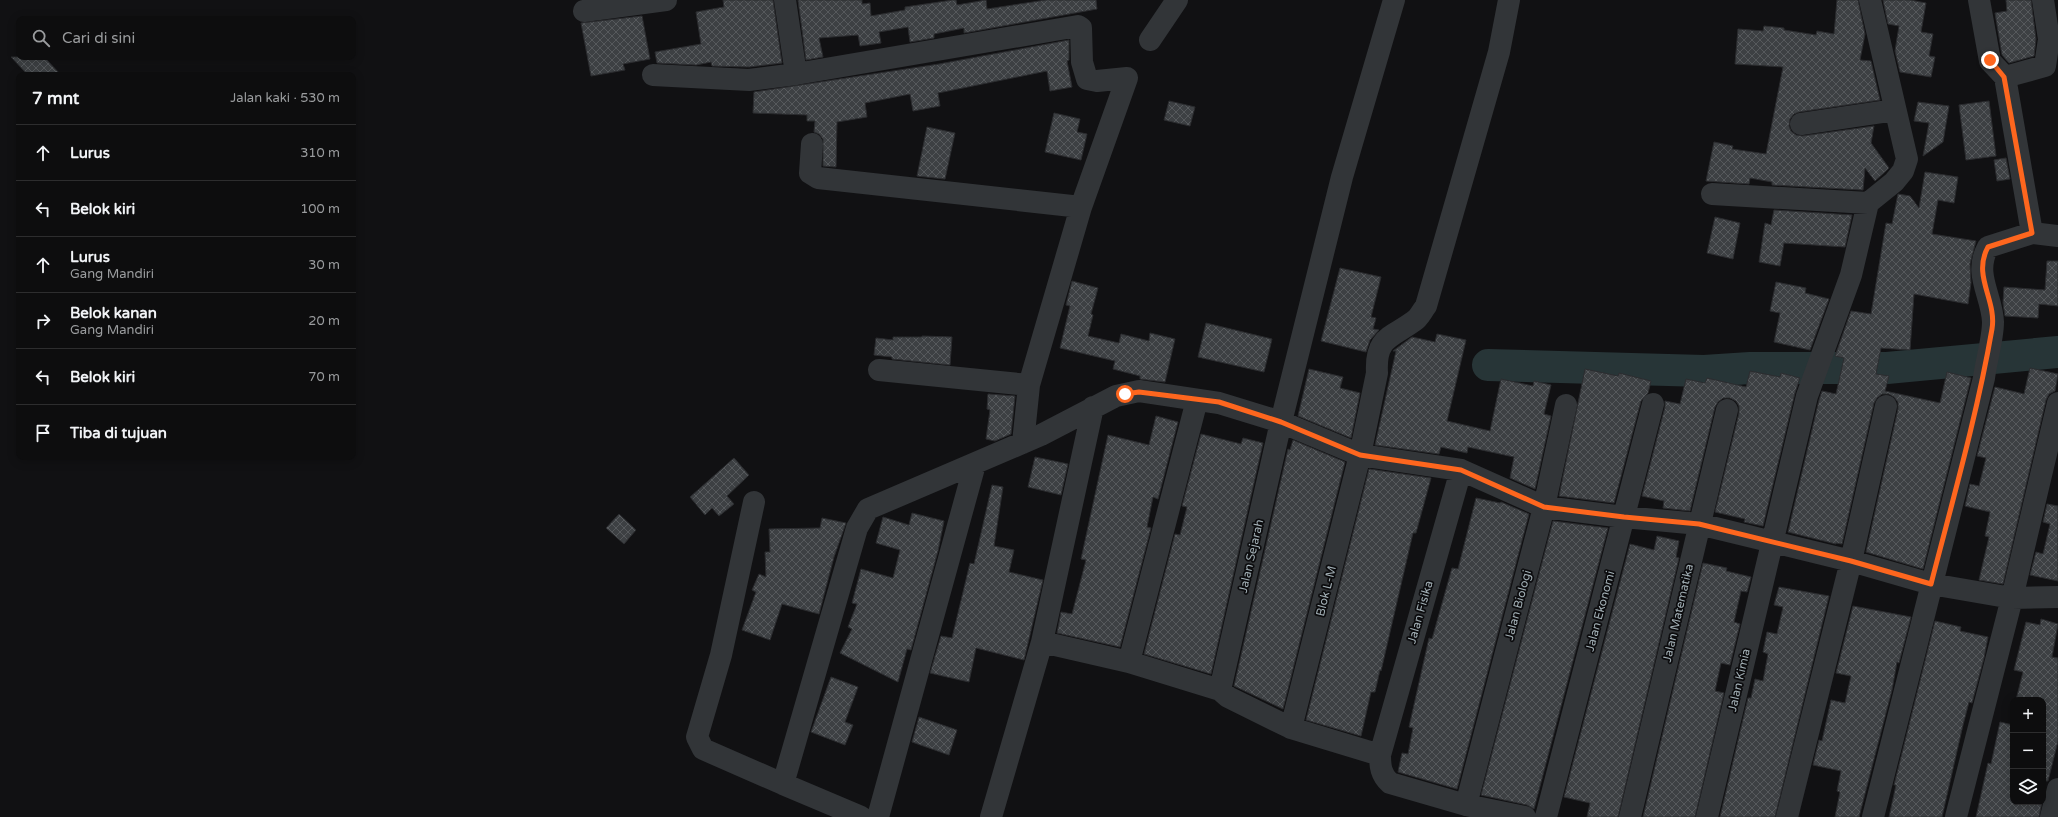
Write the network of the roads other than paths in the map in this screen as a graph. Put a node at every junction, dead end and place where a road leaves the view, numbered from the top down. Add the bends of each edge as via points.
1 (666, 0) edge
2 (785, 0) edge
3 (1177, 0) edge
4 (1394, 0) edge
5 (1509, 0) edge
6 (1870, 0) edge
7 (1979, 0) edge
8 (2043, 0) edge
9 (584, 11) dead end
10 (1150, 40) dead end
11 (796, 74) junction
12 (653, 75) dead end
13 (2004, 77) junction
14 (1895, 110) junction
15 (1800, 124) dead end
16 (812, 144) dead end
17 (1712, 194) dead end
18 (1868, 202) junction
19 (1081, 208) junction
20 (2032, 233) junction
21 (2058, 236) edge
22 (880, 370) dead end
23 (1029, 385) junction
24 (1197, 400) junction
25 (2058, 403) edge
26 (1653, 404) dead end
27 (1566, 405) dead end
28 (1886, 406) dead end
29 (1093, 407) junction
30 (1727, 410) dead end
31 (1281, 422) junction
32 (1023, 443) junction
33 (1360, 455) junction
34 (975, 464) junction
35 (1461, 470) junction
36 (754, 502) dead end
37 (1544, 507) junction
38 (1624, 517) junction
39 (1699, 524) junction
40 (1771, 543) junction
41 (1851, 561) junction
42 (1931, 584) junction
43 (2058, 597) edge
44 (2012, 598) junction
45 (1042, 642) junction
46 (1129, 662) junction
47 (1220, 690) junction
48 (1291, 728) junction
49 (1380, 755) junction
50 (783, 784) junction
51 (1466, 805) junction
52 (861, 817) edge
53 (878, 817) edge
54 (991, 817) edge
55 (1525, 817) edge
56 (1546, 817) edge
57 (1630, 817) edge
58 (1707, 817) edge
59 (1787, 817) edge
60 (1873, 817) edge
61 (1956, 817) edge

1 - 9 street
2 - 11 street
3 - 10 street
4 - 31 street, Jalan Sejarah via 1342,177
5 - 33 street, Blok L-M via 1500,52 1426,306 1415,320 1388,336 1379,350 1377,373
6 - 14 street
7 - 13 street via 1990,60
8 - 13 street via 2049,40 2046,66
11 - 12 street via 749,80
11 - 19 street via 1079,26 1082,62 1087,79 1097,81 1127,78
13 - 20 street
14 - 15 street
14 - 18 street via 1907,159 1903,171 1894,182
16 - 19 street via 810,173 818,178
17 - 18 street
18 - 40 street, Jalan Kimia via 1851,275 1807,396
19 - 23 street
20 - 21 street
20 - 42 street via 1988,247 1982,256 1981,267 1993,322 1984,378
22 - 23 street
23 - 32 street
24 - 29 street via 1139,392 1116,396
24 - 31 street via 1219,402
24 - 46 street
25 - 44 street
26 - 38 street, Jalan Ekonomi
27 - 37 street, Jalan Biologi
28 - 41 street
29 - 32 street
29 - 45 street
30 - 39 street, Jalan Matematika
31 - 33 street
31 - 47 street, Jalan Sejarah
32 - 34 street
33 - 35 street
33 - 48 street, Blok L-M
34 - 50 street via 868,509 857,528
34 - 53 street
35 - 37 street
35 - 49 street, Jalan Fisika
36 - 50 street via 721,655 697,737 703,749
37 - 38 street
37 - 51 street, Jalan Biologi
38 - 39 street
38 - 56 street, Jalan Ekonomi
39 - 40 street
39 - 57 street, Jalan Matematika
40 - 41 street
40 - 58 street, Jalan Kimia
41 - 42 street
41 - 59 street
42 - 44 street
42 - 60 street
43 - 44 street
44 - 61 street
45 - 46 street
45 - 54 street
46 - 47 street
47 - 48 street via 1228,697
48 - 49 street
49 - 51 street via 1382,771 1390,783
50 - 52 street
51 - 55 street

